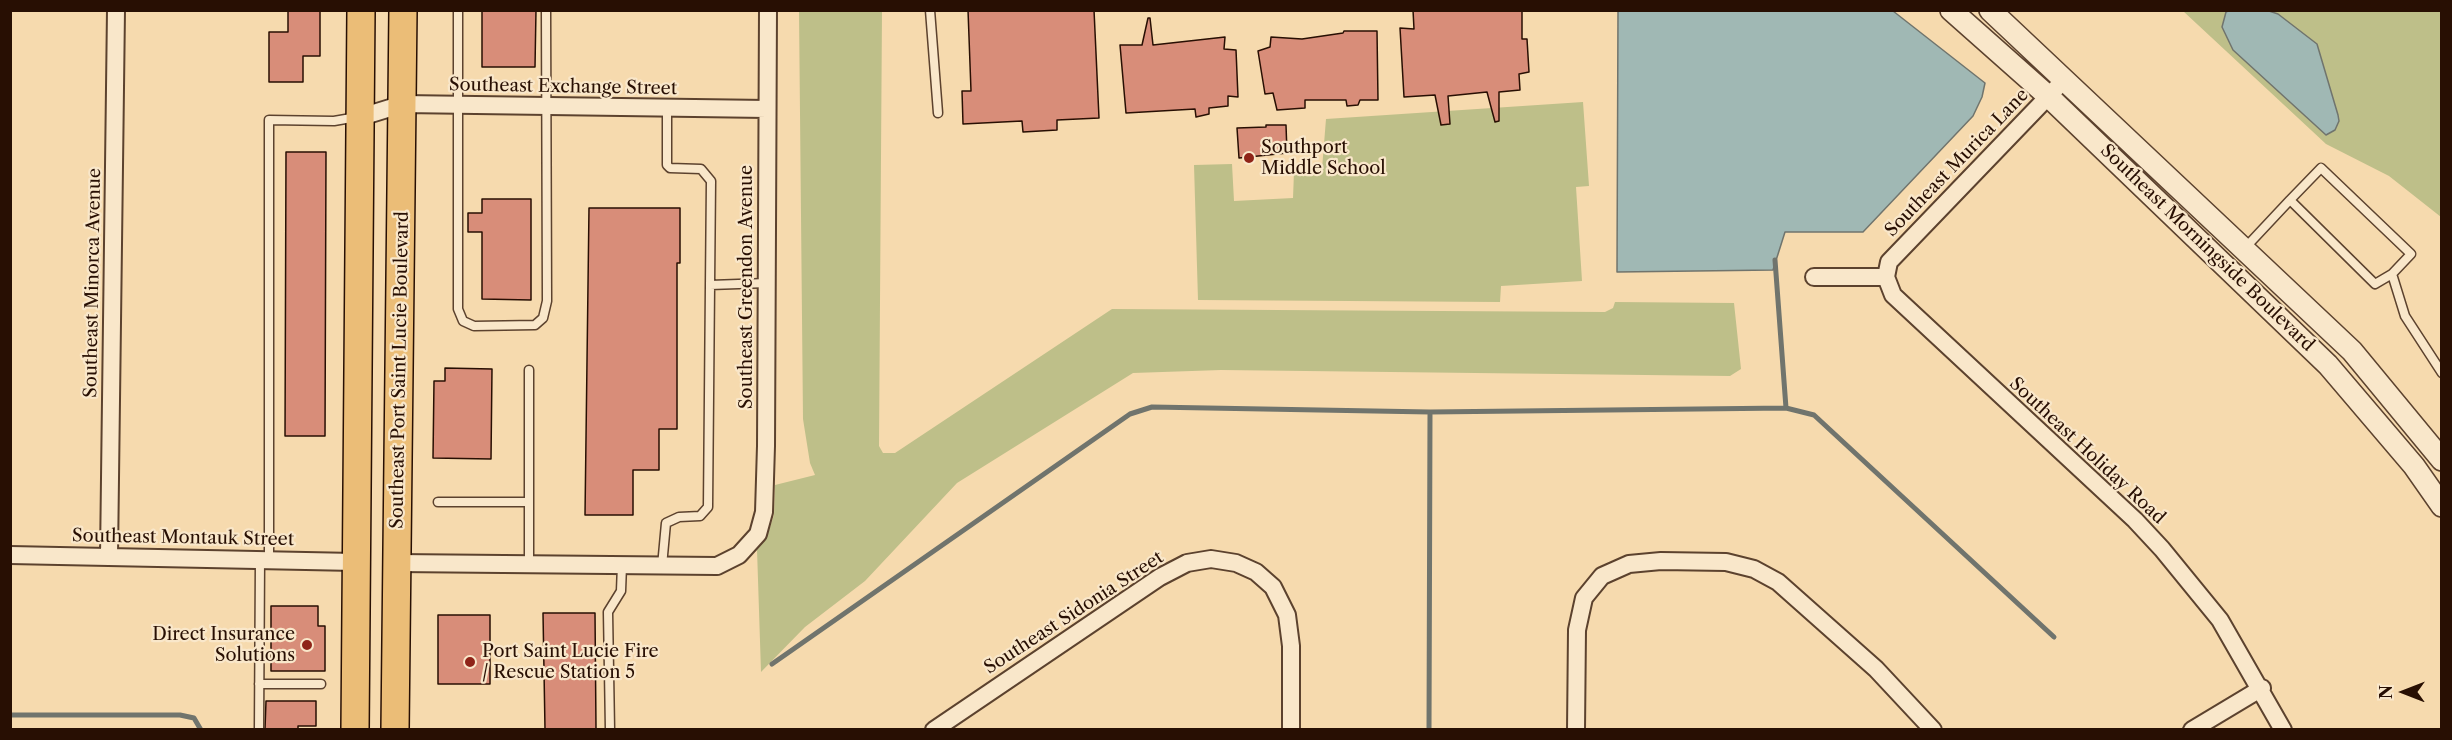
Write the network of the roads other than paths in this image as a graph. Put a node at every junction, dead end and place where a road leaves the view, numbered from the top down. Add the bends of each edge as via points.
1 (116, 10) edge
2 (361, 10) edge
3 (402, 10) edge
4 (458, 10) edge
5 (546, 10) edge
6 (768, 10) edge
7 (930, 10) edge
8 (1951, 10) edge
9 (1990, 10) edge
10 (2064, 80) junction
11 (2048, 96) junction
12 (403, 104) junction
13 (457, 105) junction
14 (545, 107) junction
15 (667, 108) junction
16 (767, 108) junction
17 (938, 113) dead end
18 (361, 117) junction
19 (2290, 200) junction
20 (2245, 249) junction
21 (2227, 266) junction
22 (2392, 274) junction
23 (1814, 277) dead end
24 (1886, 277) junction
25 (767, 284) junction
26 (710, 285) junction
27 (529, 370) dead end
28 (2442, 373) edge
29 (2439, 456) edge
30 (2414, 466) junction
31 (438, 502) dead end
32 (529, 502) junction
33 (2442, 506) edge
34 (10, 555) edge
35 (109, 556) junction
36 (264, 559) junction
37 (355, 562) junction
38 (397, 563) junction
39 (529, 564) junction
40 (622, 565) junction
41 (662, 566) junction
42 (259, 684) junction
43 (321, 684) dead end
44 (2262, 688) junction
45 (259, 729) edge
46 (355, 729) edge
47 (395, 729) edge
48 (610, 729) edge
49 (934, 729) edge
50 (1291, 729) edge
51 (1576, 729) edge
52 (1932, 729) edge
53 (2192, 729) edge
54 (2283, 729) edge

1 - 35 street, Southeast Minorca Avenue
2 - 18 main road
3 - 12 main road, Southeast Port Saint Lucie Boulevard
4 - 13 lane
5 - 14 lane
6 - 16 street, Southeast Greendon Avenue
7 - 17 lane
8 - 11 street, Southeast Morningside Boulevard
9 - 10 street, Southeast Morningside Boulevard
10 - 11 street, Southeast Murica Lane
10 - 20 street, Southeast Morningside Boulevard
11 - 21 street, Southeast Morningside Boulevard
11 - 24 street, Southeast Murica Lane via 1889,262
12 - 13 street, Southeast Exchange Street
12 - 18 street, Southeast Exchange Street
12 - 38 main road, Southeast Port Saint Lucie Boulevard
13 - 14 street, Southeast Exchange Street
13 - 14 lane via 458,309 463,321 474,326 535,325 543,318 547,301
14 - 15 street, Southeast Exchange Street
15 - 16 street, Southeast Exchange Street
15 - 26 lane via 667,165 701,169 711,181
16 - 25 street, Southeast Greendon Avenue
18 - 36 lane via 334,121 269,120
18 - 37 main road
19 - 20 lane
19 - 22 lane via 2375,284
19 - 22 lane via 2321,168 2411,254
20 - 21 street
20 - 29 street, Southeast Morningside Boulevard via 2352,351
21 - 30 street, Southeast Morningside Boulevard via 2328,365
22 - 28 lane via 2405,316
23 - 24 street
24 - 44 street, Southeast Holiday Road via 1893,295 2162,549 2220,620
25 - 26 lane
25 - 41 street, Southeast Greendon Avenue via 764,512 758,534 739,555 717,566
26 - 41 lane via 708,507 700,516 679,517 666,523
27 - 32 lane
29 - 30 street
30 - 33 street, Southeast Morningside Boulevard
31 - 32 lane
32 - 39 lane
34 - 35 street, Southeast Montauk Street
35 - 36 street, Southeast Montauk Street
36 - 37 street, Southeast Montauk Street
36 - 42 lane
37 - 46 main road
38 - 39 street
38 - 47 main road, Southeast Port Saint Lucie Boulevard
39 - 40 street
40 - 41 street
40 - 48 lane via 621,591 609,612
42 - 43 lane
42 - 45 lane
44 - 53 street
44 - 54 street, Southeast Holiday Road
49 - 50 street, Southeast Sidonia Street via 1160,577 1187,563 1211,559 1236,563 1256,572 1273,587 1287,615
51 - 52 street via 1577,630 1584,598 1602,576 1629,564 1661,561 1726,562 1754,569 1778,582 1876,669

